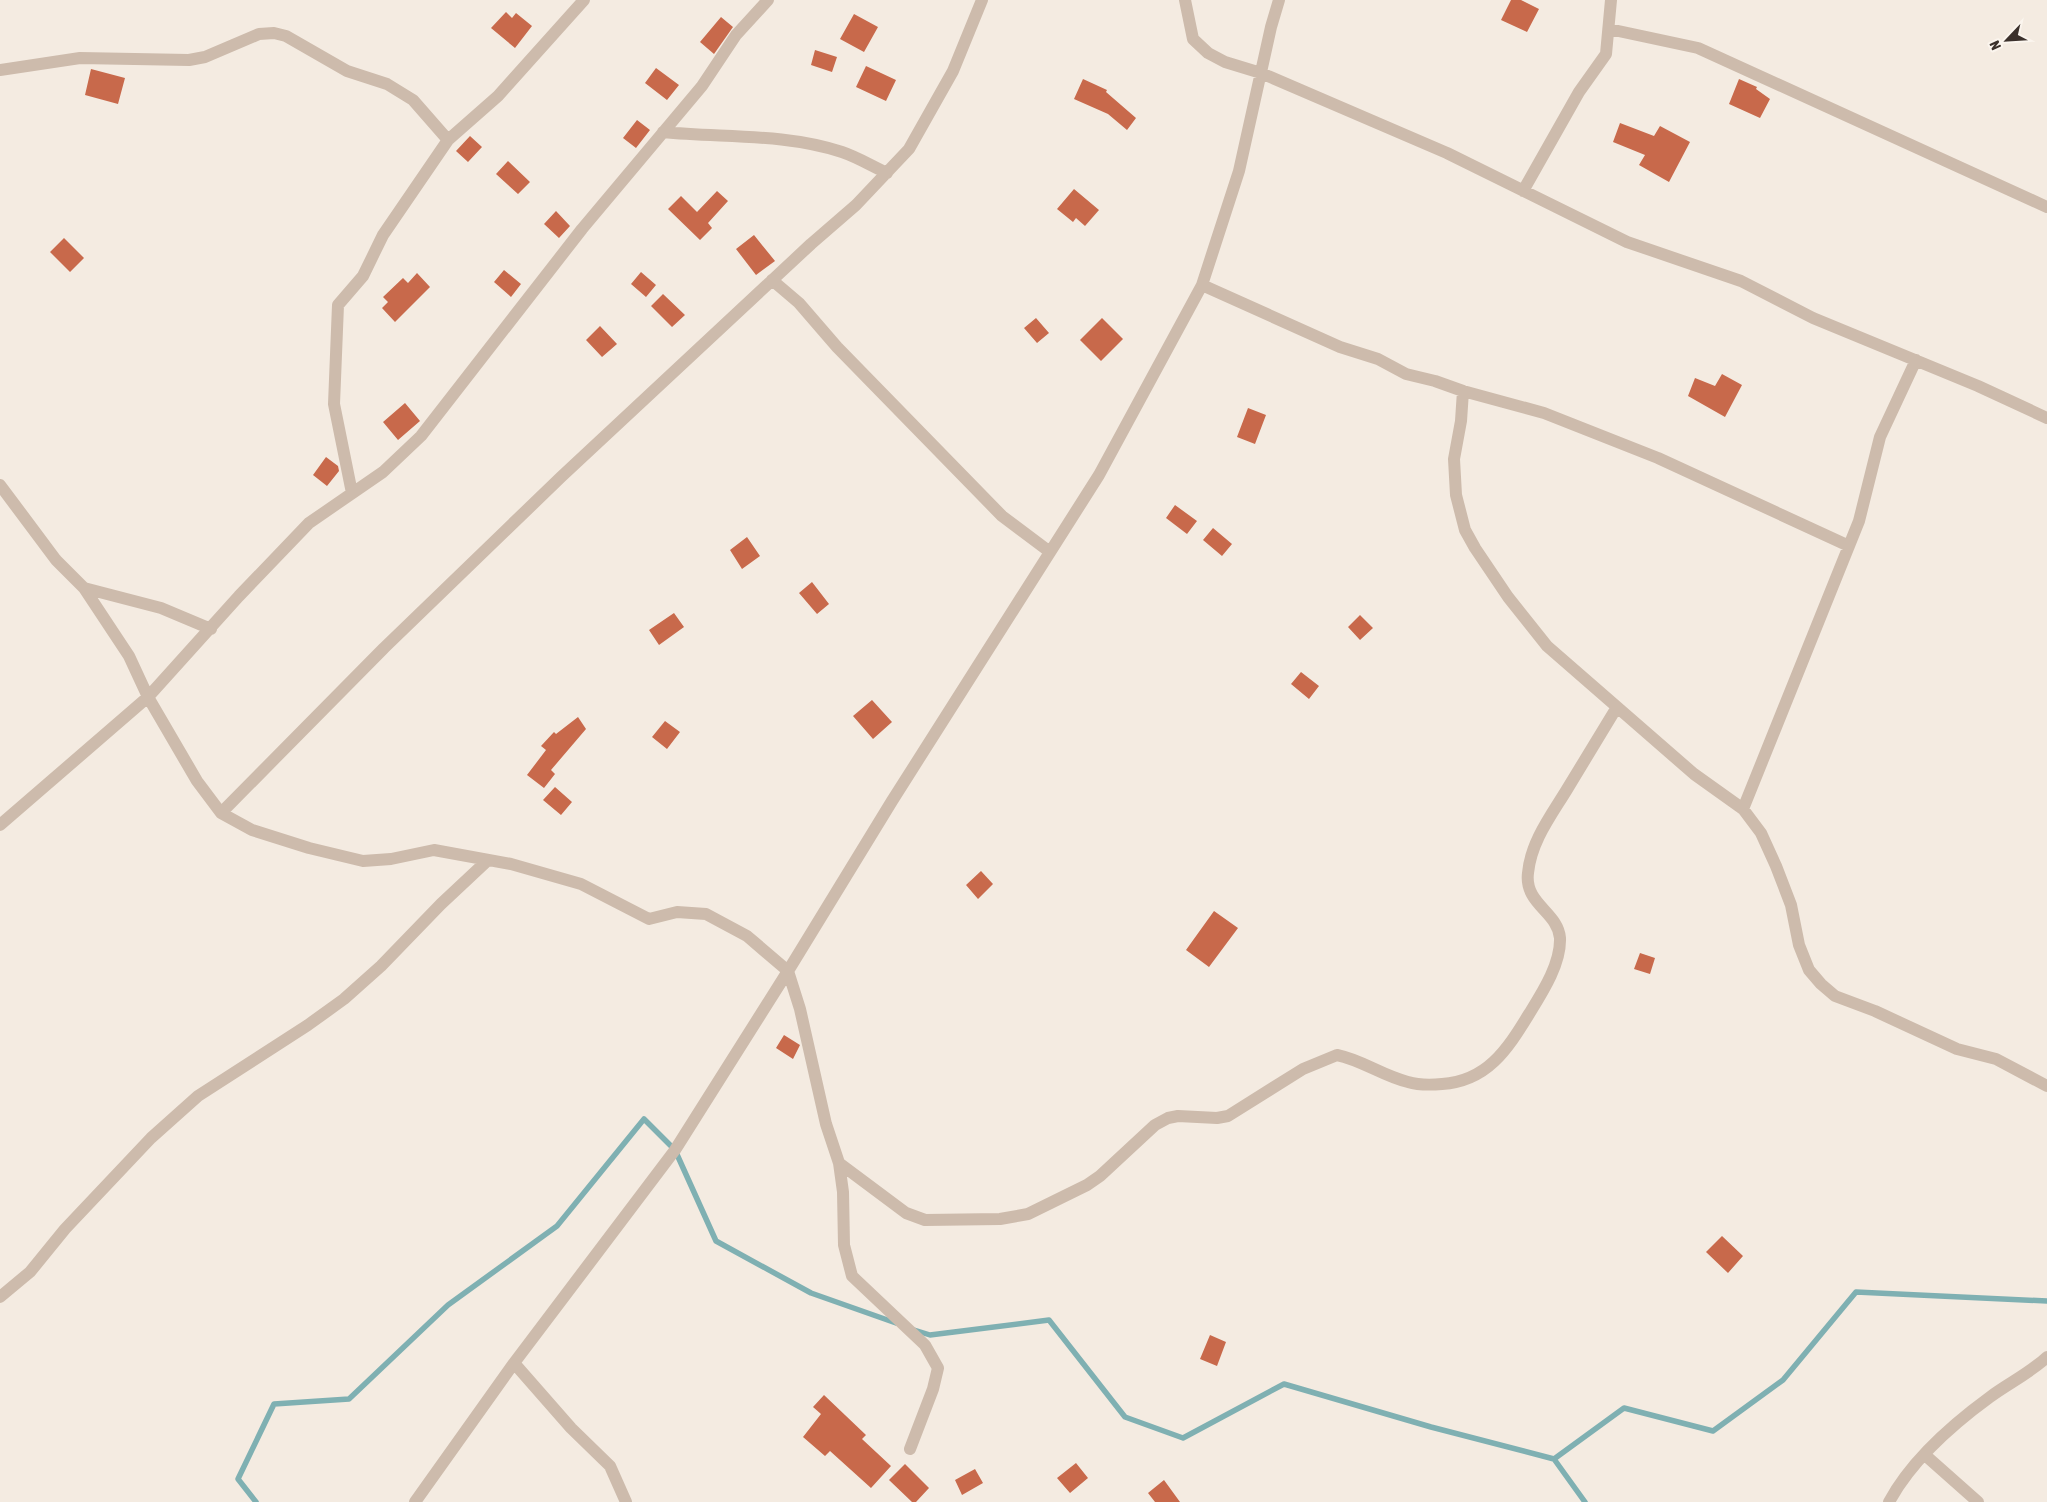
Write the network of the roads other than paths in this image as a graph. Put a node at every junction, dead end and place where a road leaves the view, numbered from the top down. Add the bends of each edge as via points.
1 (584, 0) edge
2 (768, 0) edge
3 (982, 0) edge
4 (1185, 0) edge
5 (1280, 0) edge
6 (1611, 0) edge
7 (1610, 29) junction
8 (0, 70) edge
9 (1261, 74) junction
10 (663, 132) junction
11 (448, 140) junction
12 (887, 172) junction
13 (1523, 191) junction
14 (2047, 207) edge
15 (772, 280) junction
16 (1202, 285) junction
17 (1916, 360) junction
18 (1463, 390) junction
19 (2047, 418) edge
20 (0, 485) edge
21 (352, 494) junction
22 (1849, 546) junction
23 (1050, 552) junction
24 (84, 588) junction
25 (211, 629) junction
26 (148, 697) junction
27 (1617, 707) junction
28 (1742, 809) junction
29 (222, 812) junction
30 (0, 825) edge
31 (488, 860) junction
32 (788, 971) junction
33 (2047, 1086) edge
34 (839, 1164) junction
35 (0, 1298) edge
36 (2047, 1357) edge
37 (514, 1363) junction
38 (910, 1449) dead end
39 (1925, 1455) junction
40 (415, 1502) edge
41 (626, 1502) edge
42 (1889, 1502) edge
43 (1978, 1502) edge

1 - 11 street via 498,96
2 - 10 street via 736,35 702,86
3 - 12 street via 953,71 909,149
4 - 9 street via 1193,39 1208,53 1225,62
5 - 9 street
6 - 7 street
7 - 13 street via 1606,54 1579,92
7 - 14 street via 1698,48
8 - 11 street via 80,58 189,60 205,57 260,34 274,33 286,36 347,71 387,84 413,100
9 - 13 street via 1447,153
9 - 16 street via 1239,171
10 - 12 street via 752,136 797,142 842,152
10 - 21 street via 582,229 421,436 383,472
11 - 21 street via 383,235 363,276 338,305 334,404
12 - 15 street via 856,205
13 - 17 street via 1627,242 1741,281 1814,318
15 - 23 street via 799,303 837,347 1002,516
15 - 29 street via 384,648
16 - 18 street via 1340,347 1378,359 1406,374
16 - 23 street via 1099,475
17 - 19 street
17 - 22 street via 1880,437 1859,521
18 - 22 street via 1544,413 1640,451
18 - 27 street via 1454,459 1456,495 1465,530 1508,597 1547,646
20 - 24 street via 56,560
21 - 25 street via 309,523
22 - 28 street
23 - 32 street
24 - 25 street via 161,608
24 - 26 street via 129,656
25 - 26 street
26 - 29 street via 197,781
26 - 30 street
27 - 28 street via 1694,774
27 - 34 street via 1535,842 1528,889 1559,929 1556,960 1523,1024 1504,1053 1484,1071 1458,1083 1408,1083 1337,1055 1303,1069 1228,1116 1168,1118 1155,1125 1087,1185 1028,1214 1000,1219 925,1220 906,1213
28 - 33 street via 1761,833 1776,866 1791,905 1808,970 1821,984 1836,996 1957,1049 1996,1060
29 - 31 street via 252,830 363,861 434,850
31 - 32 street via 581,884 649,919 677,912 706,914 748,936
31 - 35 street via 344,999 198,1096 151,1138 65,1229 30,1272
32 - 34 street
32 - 37 street via 675,1150
34 - 38 street via 844,1245 852,1276 925,1344 938,1368
36 - 39 street via 1968,1414
37 - 40 street
37 - 41 street via 610,1466
39 - 42 street
39 - 43 street

